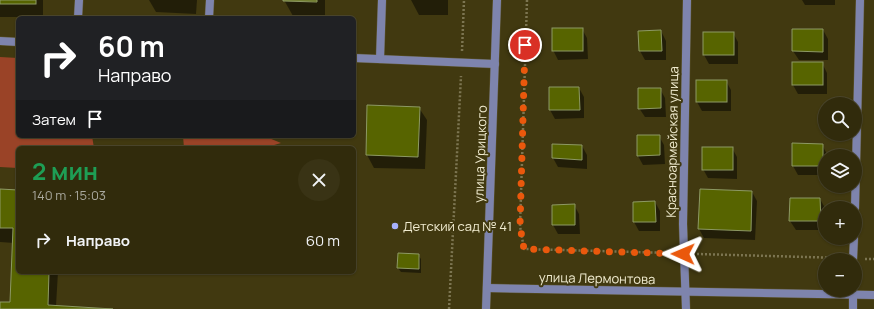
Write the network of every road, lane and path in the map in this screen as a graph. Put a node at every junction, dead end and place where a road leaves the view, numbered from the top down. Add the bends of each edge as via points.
1 (79, 0) edge
2 (210, 0) edge
3 (382, 0) edge
4 (464, 0) edge
5 (498, 0) edge
6 (527, 0) edge
7 (687, 0) edge
8 (860, 0) edge
9 (78, 16) edge
10 (209, 16) edge
11 (0, 41) edge
12 (16, 42) edge
13 (356, 58) edge
14 (380, 59) junction
15 (461, 62) junction
16 (495, 64) junction
17 (854, 201) edge
18 (683, 254) junction
19 (818, 258) edge
20 (862, 259) edge
21 (874, 259) edge
22 (487, 288) junction
23 (686, 291) junction
24 (818, 292) edge
25 (862, 293) edge
26 (874, 295) edge
27 (853, 297) edge
28 (449, 309) edge
29 (486, 309) edge
30 (686, 309) edge
31 (853, 309) edge

1 - 9 street
2 - 10 street
3 - 14 street
4 - 15 path
5 - 16 street, улица Урицкого
6 - 18 path via 520,226 524,249
7 - 18 street, Красноармейская улица
8 - 17 street
11 - 12 street
13 - 14 street
14 - 15 street
15 - 16 street
15 - 28 path
16 - 22 street, улица Урицкого
18 - 19 path
18 - 23 street, Красноармейская улица
20 - 21 path
22 - 23 street, улица Лермонтова
22 - 29 street, улица Урицкого
23 - 24 street, улица Лермонтова
23 - 30 street, Красноармейская улица
25 - 26 street, улица Лермонтова
27 - 31 street

